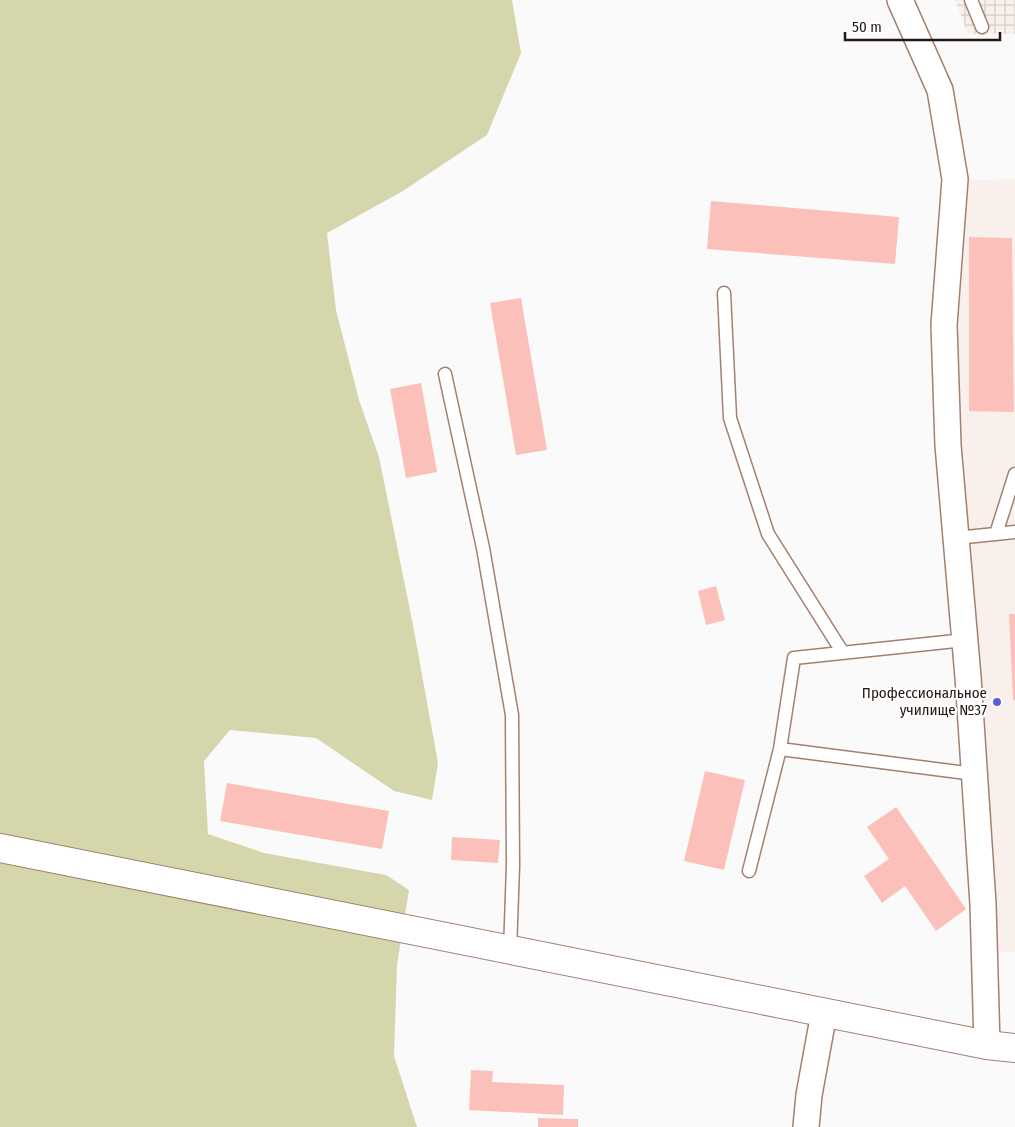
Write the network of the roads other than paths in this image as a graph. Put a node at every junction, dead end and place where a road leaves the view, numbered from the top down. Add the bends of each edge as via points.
1 (900, 0) edge
2 (971, 0) edge
3 (982, 27) dead end
4 (724, 293) dead end
5 (445, 374) dead end
6 (1015, 474) edge
7 (1015, 532) edge
8 (996, 534) junction
9 (956, 538) junction
10 (965, 640) junction
11 (843, 653) junction
12 (780, 749) junction
13 (974, 774) junction
14 (0, 848) edge
15 (749, 871) dead end
16 (510, 951) junction
17 (824, 1013) junction
18 (986, 1045) junction
19 (1015, 1048) edge
20 (806, 1127) edge

1 - 9 street via 940,90 955,179 944,325 948,445
2 - 3 lane
4 - 11 lane via 730,418 768,534
5 - 16 lane via 483,548 512,715
6 - 8 lane
7 - 8 lane
8 - 9 lane
9 - 10 street
10 - 11 lane
10 - 13 street
11 - 12 lane via 794,658
12 - 13 lane
12 - 15 lane
13 - 18 street
14 - 16 street
16 - 17 street
17 - 18 street
17 - 20 street
18 - 19 street

